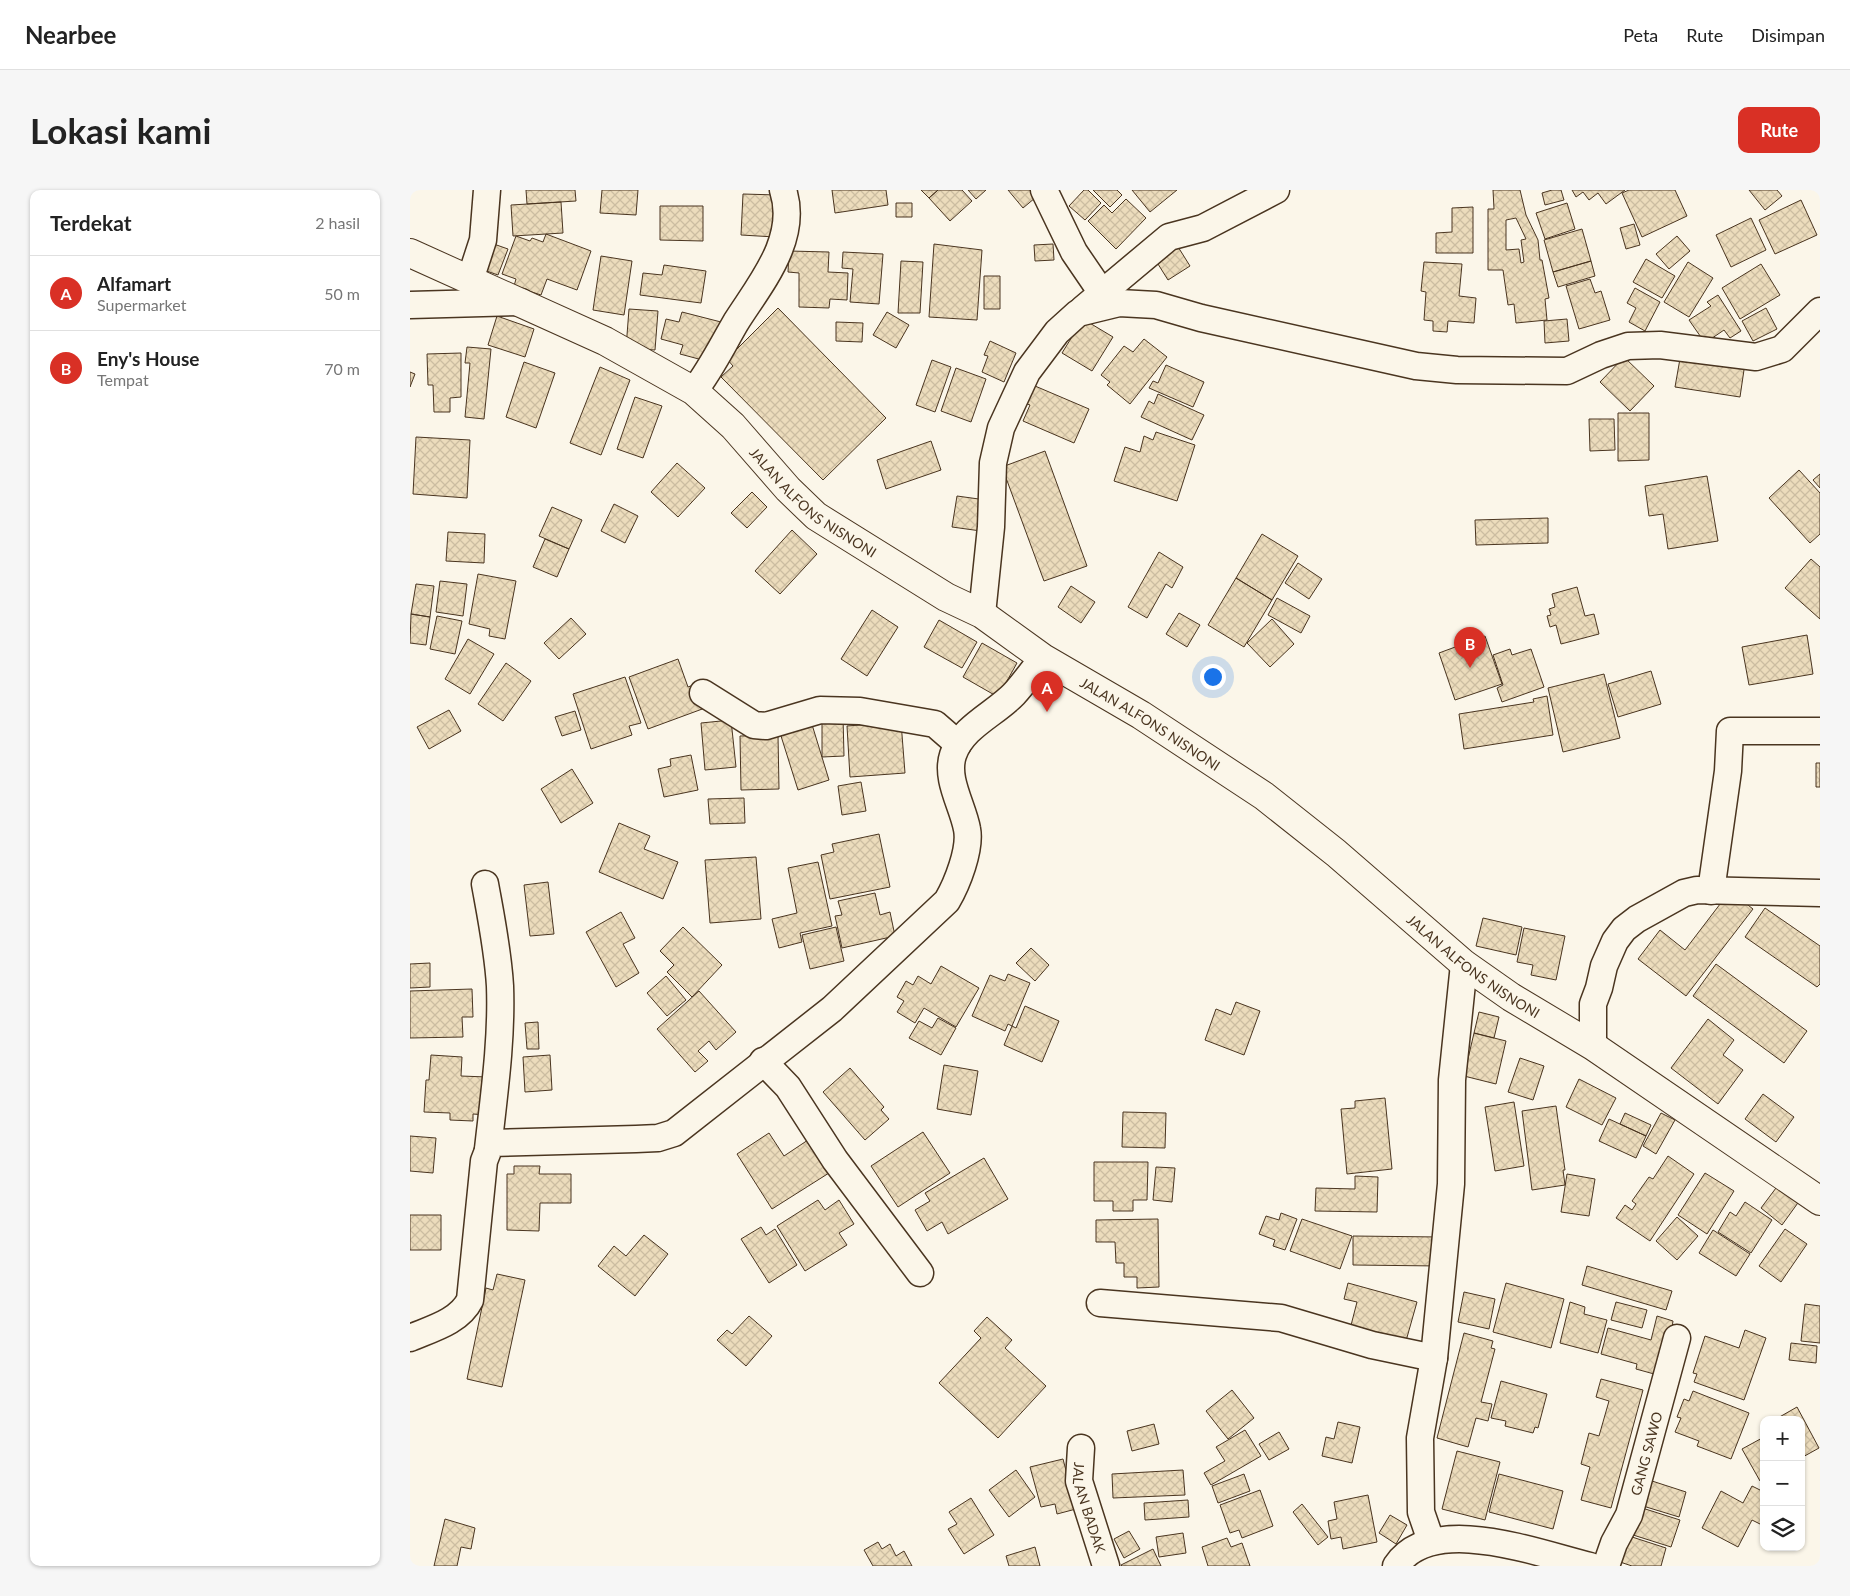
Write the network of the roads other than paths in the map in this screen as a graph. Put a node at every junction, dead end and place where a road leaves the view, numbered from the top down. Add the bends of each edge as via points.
1 (487, 190) edge
2 (783, 190) edge
3 (1044, 190) edge
4 (1276, 190) edge
5 (410, 253) edge
6 (470, 280) junction
7 (1102, 293) junction
8 (521, 302) junction
9 (410, 304) edge
10 (1820, 311) edge
11 (1078, 313) junction
12 (694, 391) junction
13 (982, 614) junction
14 (1043, 658) junction
15 (703, 693) dead end
16 (1820, 731) edge
17 (958, 744) junction
18 (485, 884) dead end
19 (1711, 891) junction
20 (1820, 893) edge
21 (1464, 964) junction
22 (1593, 1046) junction
23 (764, 1061) junction
24 (488, 1149) junction
25 (1820, 1201) edge
26 (920, 1273) dead end
27 (1100, 1303) dead end
28 (410, 1338) edge
29 (1677, 1338) dead end
30 (1434, 1358) junction
31 (1082, 1448) dead end
32 (1431, 1541) junction
33 (1106, 1566) edge
34 (1396, 1566) edge
35 (1590, 1566) edge
36 (1606, 1566) edge

1 - 6 street via 483,240
2 - 12 street via 786,222 778,256 712,367
3 - 7 street via 1074,252
4 - 7 street via 1203,228 1169,237
5 - 6 main road, JALAN ALFONS NISNONI
6 - 8 main road, JALAN ALFONS NISNONI
7 - 11 street
8 - 9 street
8 - 12 main road, JALAN ALFONS NISNONI via 605,340
10 - 11 street via 1782,349 1756,357 1660,345 1628,346 1600,355 1567,372 1416,366 1200,318 1156,305 1119,303
11 - 13 street via 1057,332 1027,372 1001,428 993,463 991,526
12 - 13 main road, JALAN ALFONS NISNONI via 733,426 816,516 946,597
13 - 14 main road, JALAN ALFONS NISNONI
14 - 17 street via 1014,694 968,731
14 - 21 main road, JALAN ALFONS NISNONI via 1141,715 1264,796 1336,853
15 - 17 street via 754,725 766,726 820,710 860,710 935,724
16 - 19 street via 1730,731 1728,771
17 - 23 street via 951,764 952,777 968,841 957,880 947,901 832,1009
18 - 24 street via 500,986
19 - 20 street
19 - 22 street via 1684,893 1637,918 1615,940 1593,1004
21 - 22 main road, JALAN ALFONS NISNONI via 1511,997
21 - 30 street via 1452,1080 1451,1184
22 - 25 main road, JALAN ALFONS NISNONI
23 - 24 street via 674,1133 658,1138 496,1142
23 - 26 street via 788,1087 835,1160
24 - 28 street via 484,1160 470,1300 463,1312
27 - 30 street via 1281,1318 1372,1345
29 - 36 street, GANG SAWO via 1629,1515
30 - 32 street via 1420,1438 1421,1512
31 - 33 street, JALAN BADAK via 1079,1481
32 - 34 street via 1410,1552
32 - 35 street via 1457,1537 1476,1539

